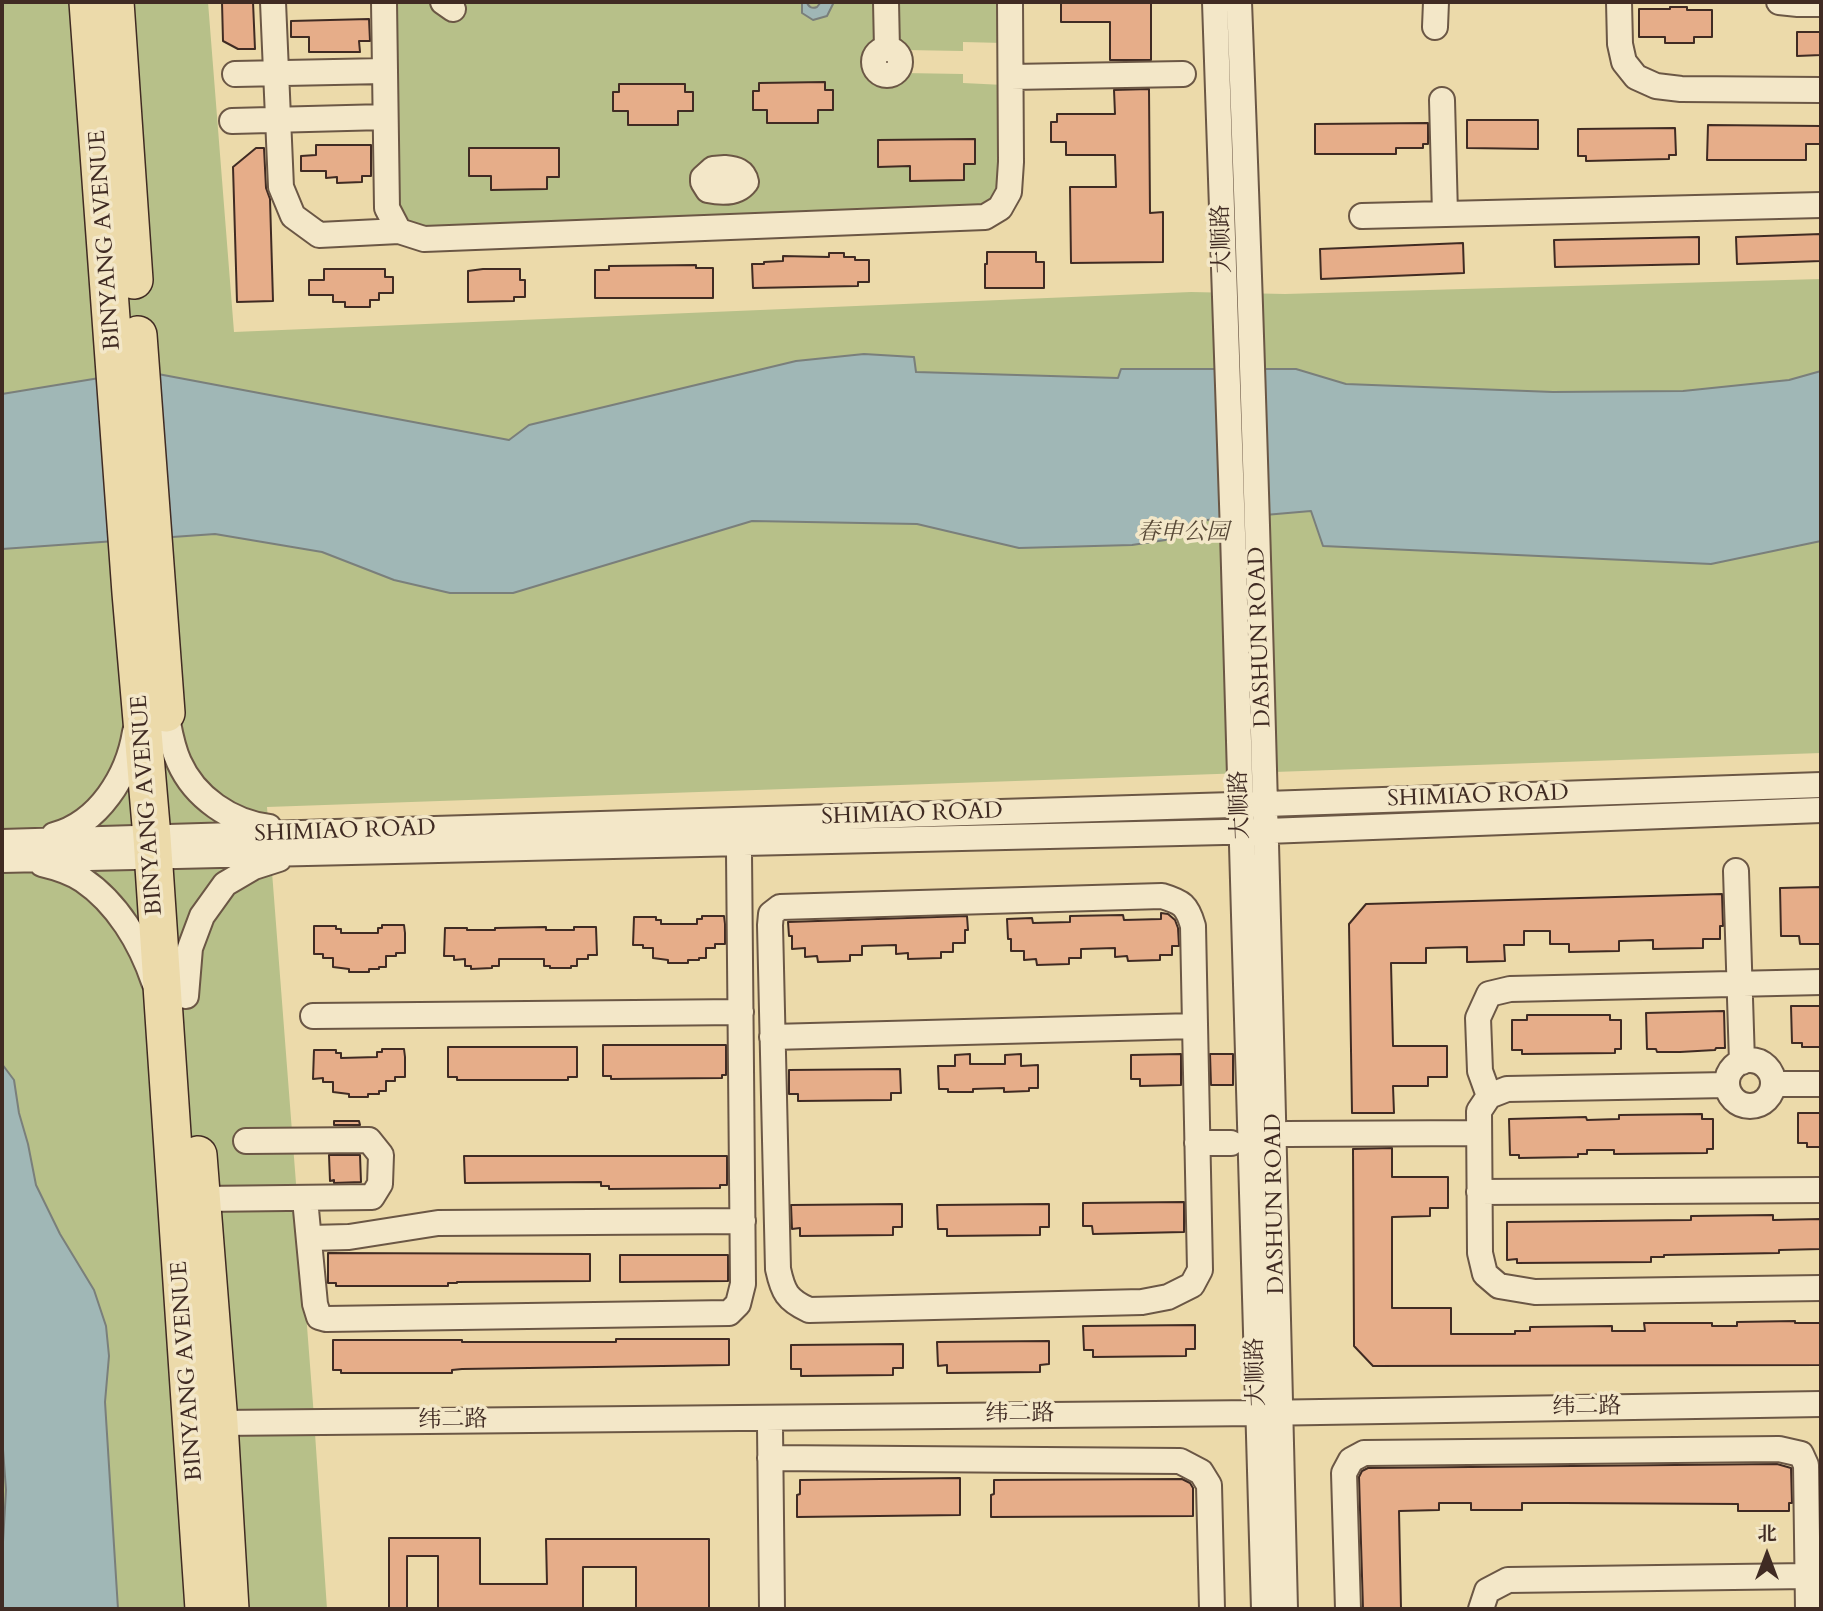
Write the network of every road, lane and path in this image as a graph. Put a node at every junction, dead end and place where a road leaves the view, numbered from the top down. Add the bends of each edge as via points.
1 (88, 2) edge
2 (115, 2) edge
3 (272, 2) edge
4 (384, 2) edge
5 (886, 2) edge
6 (1010, 2) edge
7 (1215, 2) edge
8 (1239, 2) edge
9 (1436, 2) edge
10 (1619, 2) edge
11 (1779, 2) edge
12 (1821, 4) edge
13 (1435, 27) dead end
14 (887, 49) dead end
15 (384, 71) junction
16 (275, 72) junction
17 (234, 74) dead end
18 (1183, 74) dead end
19 (1010, 77) junction
20 (1821, 90) edge
21 (1443, 100) dead end
22 (385, 117) junction
23 (232, 121) dead end
24 (277, 121) junction
25 (1821, 205) edge
26 (1445, 214) junction
27 (1362, 216) dead end
28 (399, 231) junction
29 (124, 311) junction
30 (153, 706) junction
31 (1821, 785) edge
32 (1241, 804) junction
33 (1266, 804) junction
34 (1821, 810) edge
35 (1267, 831) junction
36 (2, 842) edge
37 (308, 842) junction
38 (163, 846) junction
39 (739, 853) dead end
40 (19, 854) edge
41 (1743, 871) dead end
42 (1821, 982) edge
43 (175, 1003) junction
44 (741, 1012) junction
45 (313, 1016) dead end
46 (1195, 1026) junction
47 (772, 1037) junction
48 (1749, 1061) junction
49 (1773, 1084) junction
50 (1821, 1084) edge
51 (1727, 1085) junction
52 (1489, 1096) junction
53 (1479, 1133) junction
54 (1287, 1134) dead end
55 (246, 1142) dead end
56 (1197, 1143) junction
57 (1231, 1143) dead end
58 (1821, 1190) edge
59 (1479, 1192) junction
60 (202, 1199) junction
61 (305, 1199) junction
62 (743, 1221) junction
63 (310, 1238) junction
64 (1821, 1288) edge
65 (1821, 1404) edge
66 (1269, 1412) junction
67 (219, 1423) junction
68 (770, 1427) dead end
69 (770, 1458) junction
70 (1808, 1576) junction
71 (204, 1609) edge
72 (230, 1609) edge
73 (772, 1609) edge
74 (1212, 1609) edge
75 (1264, 1609) edge
76 (1285, 1609) edge
77 (1348, 1609) edge
78 (1481, 1609) edge
79 (1808, 1609) edge

1 - 29 highway, BINYANG AVENUE
2 - 29 highway, BINYANG AVENUE
3 - 16 street
4 - 15 street
5 - 14 street
6 - 19 street
7 - 32 street, 大顺路
8 - 33 street, DASHUN ROAD
9 - 13 street
10 - 20 street via 1624,62 1636,77 1656,86
11 - 12 street
15 - 16 street
15 - 22 street
16 - 17 street
16 - 24 street
18 - 19 street
19 - 28 street via 1009,192 1000,208 985,217 424,239
21 - 26 street
22 - 24 street
22 - 28 street via 387,208
23 - 24 street
24 - 28 street via 281,187 293,216 319,235
25 - 26 street
26 - 27 street
29 - 30 highway, BINYANG AVENUE
30 - 37 street via 193,786 216,807 249,824
30 - 38 highway, BINYANG AVENUE
30 - 40 street via 120,779 100,806 78,827
31 - 33 street, SHIMIAO ROAD
32 - 33 street, SHIMIAO ROAD
32 - 37 street, SHIMIAO ROAD
32 - 66 street, 大顺路
33 - 35 street, DASHUN ROAD
34 - 35 street, SHIMIAO ROAD
35 - 37 street, SHIMIAO ROAD
35 - 66 street, DASHUN ROAD
36 - 40 street, SHIMIAO ROAD
37 - 38 street, SHIMIAO ROAD
37 - 43 street via 225,884 202,916
38 - 40 street, SHIMIAO ROAD
38 - 43 highway, BINYANG AVENUE
39 - 44 street
40 - 43 street via 82,879 107,901
41 - 48 street
42 - 52 street via 1510,989 1489,994 1478,1018 1480,1070
43 - 60 highway, BINYANG AVENUE
43 - 71 highway, BINYANG AVENUE
44 - 45 street
44 - 62 street
46 - 47 street
46 - 47 street via 1193,926 1179,901 1162,896 978,894 780,907 771,914 770,925
46 - 56 street
47 - 56 street via 778,1269 783,1290 794,1303 809,1310 1142,1302 1168,1297 1192,1285 1200,1270
48 - 49 street via 1763,1063
48 - 51 street via 1732,1068
49 - 50 street
49 - 51 street via 1768,1099 1749,1107 1732,1098
51 - 52 street via 1507,1089
52 - 53 street via 1479,1111
53 - 54 street
53 - 59 street
55 - 61 street via 369,1140 381,1155 380,1184 372,1197
56 - 57 street
58 - 59 street
59 - 64 street via 1480,1253 1485,1275 1499,1286 1535,1292
60 - 61 street
60 - 67 highway, BINYANG AVENUE
61 - 63 street
62 - 63 street via 438,1223 349,1237
62 - 63 street via 743,1284 738,1304 729,1313 326,1319 319,1317 315,1304
65 - 66 street, 纬二路
66 - 67 street, 纬二路
66 - 75 street, 大顺路
66 - 76 street, DASHUN ROAD
67 - 72 highway, BINYANG AVENUE
68 - 69 street
69 - 73 street
69 - 74 street via 1180,1461 1201,1472 1209,1485
70 - 77 street via 1806,1465 1801,1454 1779,1450 1364,1453 1351,1460 1343,1474
70 - 78 street via 1508,1580 1487,1591
70 - 79 street

